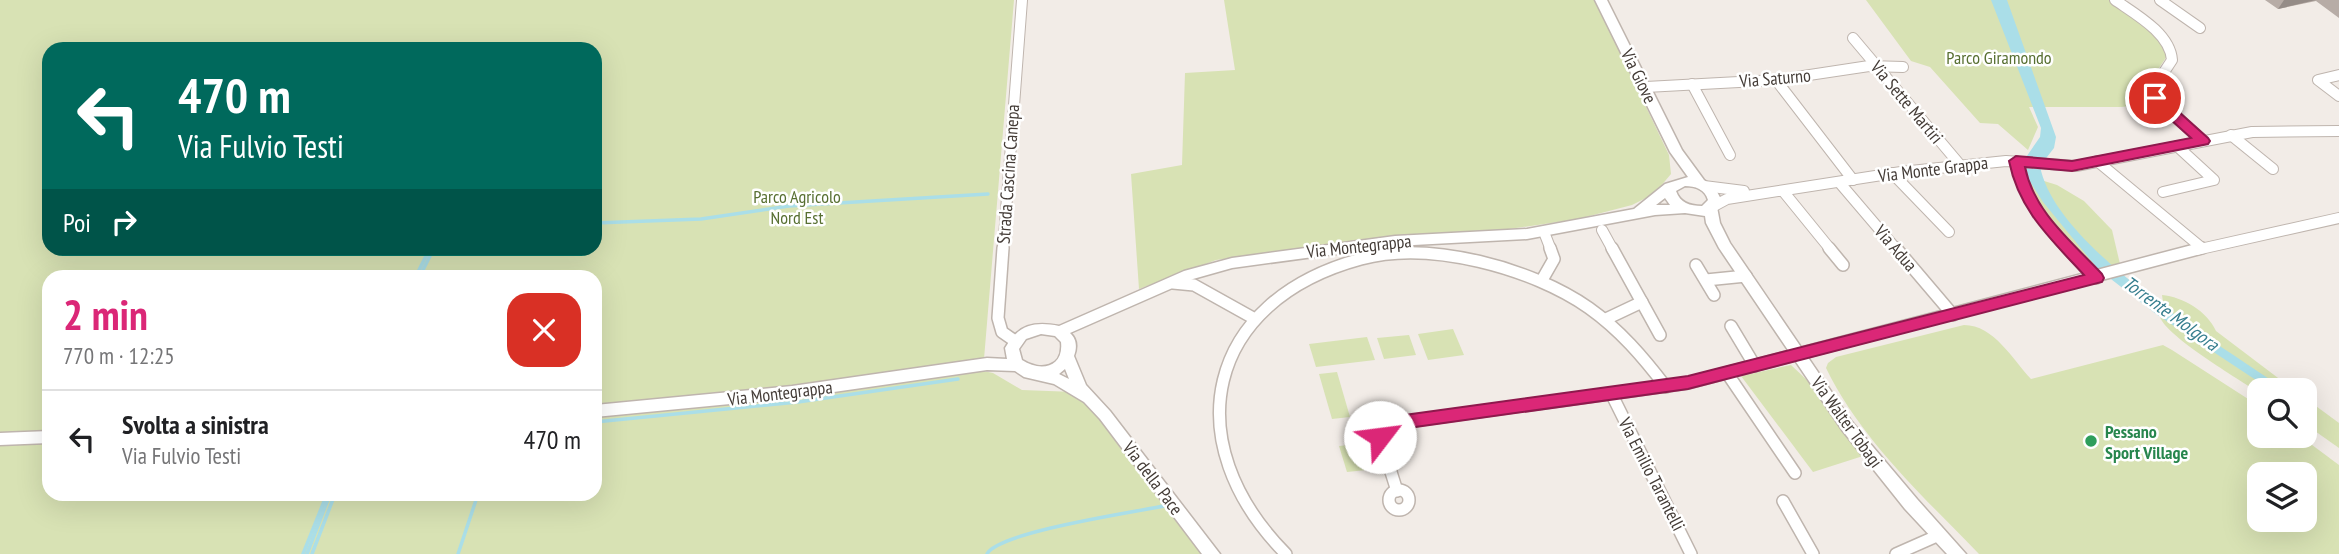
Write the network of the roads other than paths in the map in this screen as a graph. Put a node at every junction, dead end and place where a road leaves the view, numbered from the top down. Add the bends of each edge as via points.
1 (1022, 0) edge
2 (1601, 0) edge
3 (2115, 0) edge
4 (2160, 0) edge
5 (2200, 28) dead end
6 (1853, 38) dead end
7 (1873, 66) junction
8 (1903, 67) dead end
9 (2339, 75) edge
10 (1776, 80) junction
11 (1692, 84) junction
12 (1646, 87) junction
13 (2339, 96) edge
14 (2339, 131) edge
15 (2231, 135) junction
16 (2203, 141) junction
17 (2177, 146) junction
18 (1676, 152) junction
19 (1730, 155) dead end
20 (2016, 161) junction
21 (2097, 161) junction
22 (1961, 166) junction
23 (2273, 169) dead end
24 (1892, 173) junction
25 (1853, 180) junction
26 (1839, 182) junction
27 (1672, 185) junction
28 (1702, 185) junction
29 (1777, 192) junction
30 (2163, 192) dead end
31 (1712, 207) junction
32 (1688, 210) junction
33 (1627, 216) junction
34 (2339, 218) edge
35 (1602, 230) dead end
36 (1544, 232) junction
37 (1950, 232) dead end
38 (1724, 245) junction
39 (2203, 248) junction
40 (1696, 265) dead end
41 (1843, 265) dead end
42 (1746, 276) junction
43 (2099, 277) junction
44 (1542, 280) junction
45 (1706, 280) junction
46 (1172, 282) junction
47 (1714, 295) dead end
48 (1642, 302) junction
49 (1101, 315) junction
50 (1953, 315) junction
51 (1255, 319) junction
52 (1606, 319) junction
53 (1731, 326) dead end
54 (1059, 332) junction
55 (1660, 335) dead end
56 (1013, 345) junction
57 (1069, 353) junction
58 (1799, 354) junction
59 (1016, 365) junction
60 (1755, 366) junction
61 (963, 367) junction
62 (1037, 373) junction
63 (1727, 373) junction
64 (1666, 387) junction
65 (1612, 395) junction
66 (1093, 403) junction
67 (602, 410) edge
68 (42, 438) edge
69 (0, 439) edge
70 (1795, 473) dead end
71 (1397, 491) dead end
72 (1783, 501) dead end
73 (1939, 534) junction
74 (1213, 554) edge
75 (1286, 554) edge
76 (1691, 554) edge
77 (1813, 554) edge
78 (1896, 554) edge
79 (1958, 554) edge

1 - 56 street, Strada Cascina Canepa via 998,318
2 - 12 street, Via Giove
3 - 16 street via 2170,48 2169,66 2151,92
4 - 5 street
6 - 7 street, Via Sette Martiri
7 - 8 street, Via Saturno
7 - 10 street, Via Saturno
7 - 22 street, Via Sette Martiri
9 - 13 street via 2318,80
10 - 11 street, Via Saturno
10 - 25 street
11 - 12 street, Via Saturno
11 - 19 street
12 - 18 street, Via Giove
14 - 15 street, Via Monte Grappa
15 - 16 street, Via Monte Grappa
15 - 23 street
16 - 17 street, Via Monte Grappa
17 - 21 street, Via Monte Grappa
17 - 30 street via 2214,180
18 - 27 street, Via Giove via 1678,170
18 - 28 street, Via Giove
20 - 21 street, Via Monte Grappa via 2068,167
20 - 22 street, Via Monte Grappa
20 - 43 street via 2022,186 2041,219
21 - 39 street
22 - 24 street, Via Monte Grappa
24 - 25 street, Via Monte Grappa
24 - 37 street
25 - 26 street, Via Monte Grappa
26 - 29 street, Via Monte Grappa
26 - 50 street, Via Adua
27 - 28 street via 1687,181
27 - 32 street via 1672,201
27 - 33 street, Via Montegrappa via 1654,202
28 - 29 street, Via Monte Grappa
28 - 31 street via 1715,197
29 - 31 street, Via Monte Grappa via 1727,198
29 - 41 street
31 - 32 street
31 - 38 street, Via Walter Tobagi via 1713,223
32 - 33 street, Via Montegrappa via 1661,209
32 - 38 street, Via Walter Tobagi
33 - 36 street, Via Montegrappa
34 - 39 street
35 - 48 street
36 - 44 street via 1554,259
36 - 46 street, Via Montegrappa via 1395,241 1307,252 1226,264
38 - 42 street, Via Walter Tobagi
39 - 43 street
40 - 45 street
42 - 45 street
42 - 58 street, Via Walter Tobagi
43 - 50 street
44 - 51 street via 1464,258 1422,254 1378,257 1307,279
44 - 52 street
45 - 47 street
46 - 49 street, Via Montegrappa
46 - 51 street via 1194,285
48 - 52 street
48 - 55 street
49 - 54 street, Via Montegrappa
49 - 57 street, Via Montegrappa
50 - 58 street
51 - 75 street via 1226,368 1219,398 1219,433 1240,495
52 - 64 street via 1642,353
53 - 60 street
54 - 56 street via 1034,329
54 - 57 street via 1067,339
56 - 59 street
56 - 61 street, Via Montegrappa
57 - 62 street via 1053,371
57 - 66 street, Via della Pace via 1075,379
58 - 60 street
58 - 73 street, Via Walter Tobagi via 1853,435
59 - 61 street, Via Montegrappa
59 - 62 street
60 - 63 street
61 - 67 street, Via Montegrappa via 792,392
62 - 66 street, Via della Pace via 1059,380
63 - 64 street
63 - 70 street
64 - 65 street
65 - 71 street via 1387,425 1380,437
65 - 76 street, Via Emilio Tarantelli
66 - 74 street, Via della Pace
68 - 69 street
72 - 77 street
73 - 78 street
73 - 79 street, Via Walter Tobagi

